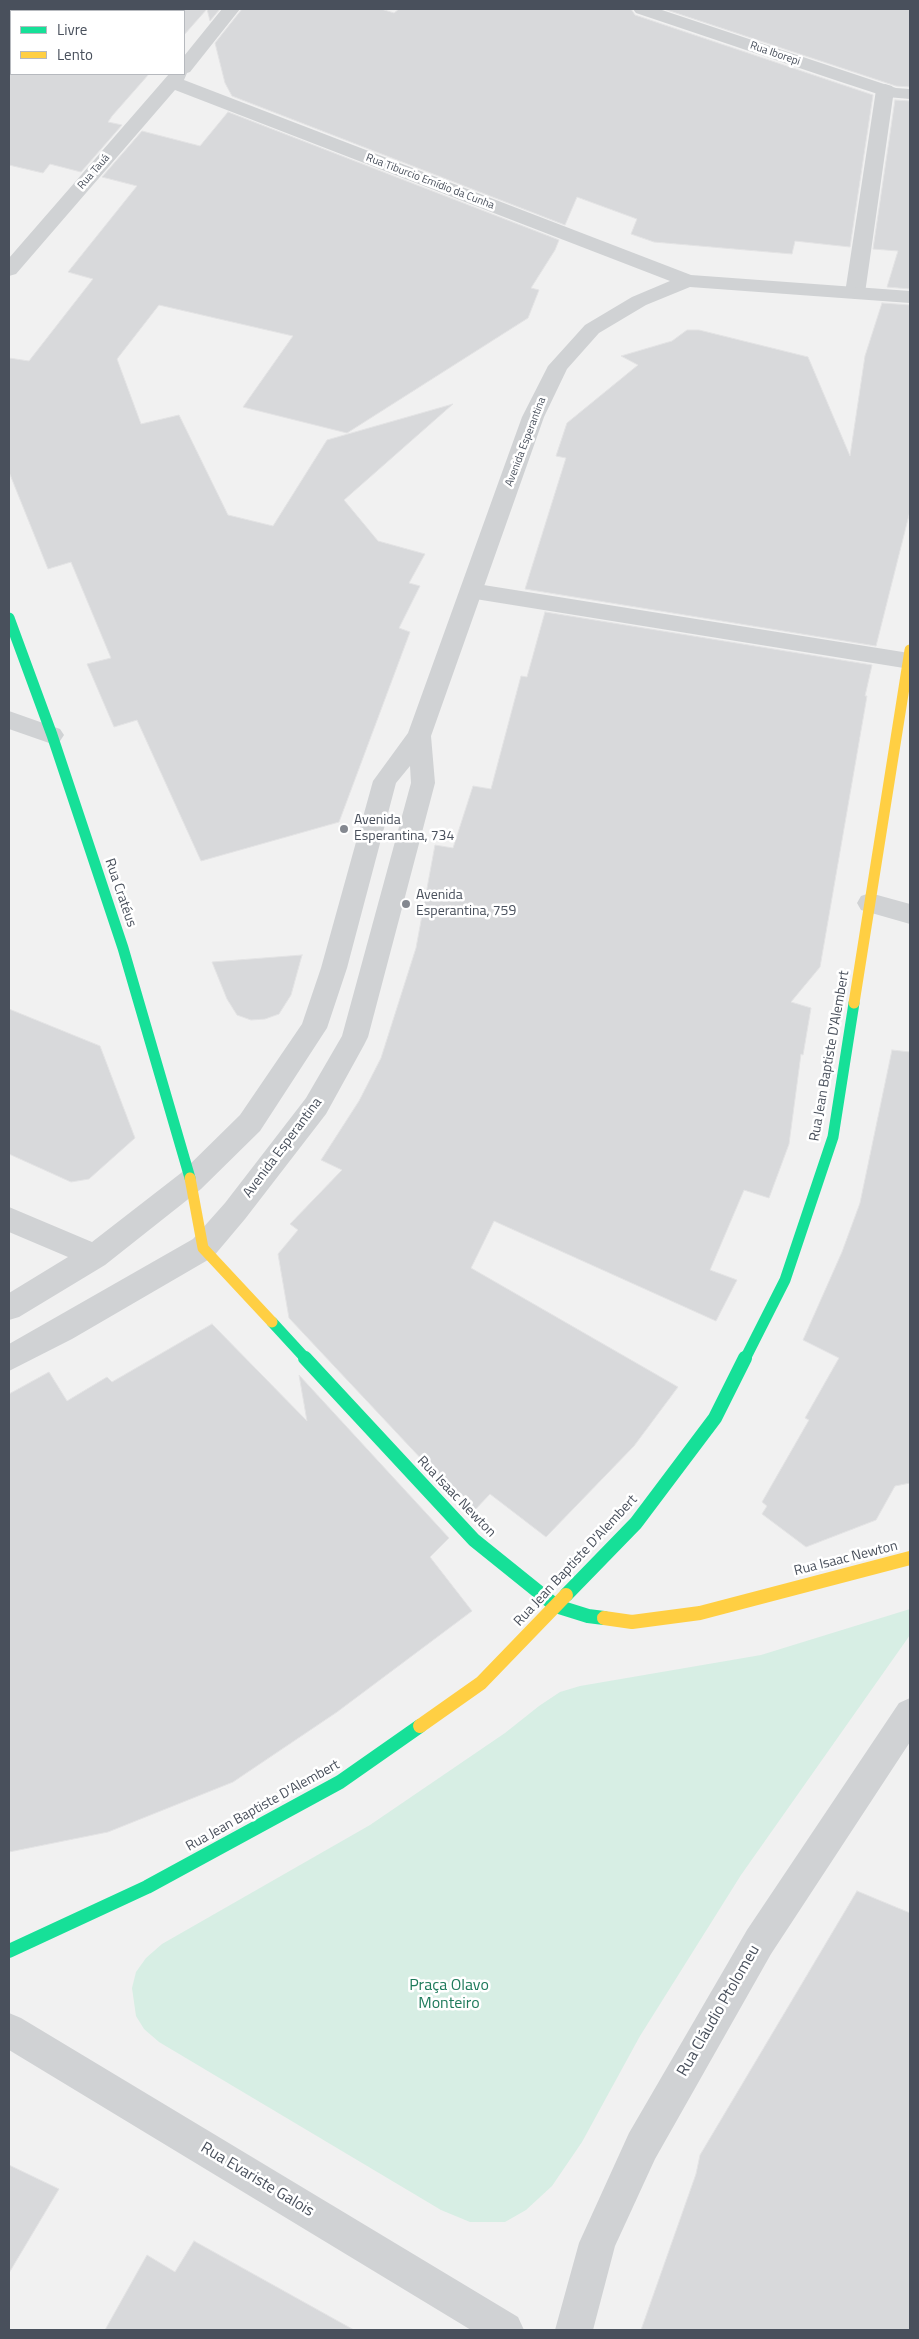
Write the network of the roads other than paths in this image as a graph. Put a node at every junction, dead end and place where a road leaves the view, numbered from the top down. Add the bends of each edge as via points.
1 (231, 9) edge
2 (642, 9) edge
3 (185, 67) edge
4 (175, 78) edge
5 (885, 90) junction
6 (910, 94) edge
7 (9, 270) edge
8 (688, 281) junction
9 (855, 293) junction
10 (910, 297) edge
11 (471, 591) junction
12 (9, 618) edge
13 (909, 655) edge
14 (9, 720) edge
15 (52, 735) junction
16 (419, 736) junction
17 (870, 903) junction
18 (910, 914) edge
19 (191, 1181) junction
20 (9, 1219) edge
21 (203, 1248) junction
22 (95, 1256) junction
23 (9, 1308) edge
24 (9, 1358) edge
25 (910, 1558) edge
26 (556, 1606) junction
27 (910, 1714) edge
28 (9, 1951) edge
29 (9, 2030) edge
30 (505, 2330) edge
31 (574, 2330) edge

1 - 3 street
2 - 5 street, Rua Iborepi
4 - 7 street, Rua Tauá
4 - 8 street, Rua Tiburcio Emídio da Cunha
5 - 6 street, Rua Iborepi
5 - 9 street
8 - 9 street, Avenida Esperantina
8 - 11 street, Avenida Esperantina via 639,301 592,329 558,366 533,417
9 - 10 street, Avenida Esperantina
11 - 13 street
11 - 16 street, Avenida Esperantina
12 - 15 street, Rua Cratéus
13 - 17 street, Rua Jean Baptiste D'Alembert
14 - 15 street
15 - 19 street, Rua Cratéus via 123,948
16 - 19 street, Avenida Esperantina via 385,781 334,968 314,1028 250,1123
16 - 21 street, Avenida Esperantina via 423,783 355,1038 316,1106
17 - 18 street
17 - 26 street, Rua Jean Baptiste D'Alembert via 833,1137 785,1280 715,1418 636,1523
19 - 21 street
19 - 22 street, Avenida Esperantina
20 - 22 street
21 - 24 street, Avenida Esperantina
21 - 26 street, Rua Isaac Newton via 474,1540
22 - 23 street, Avenida Esperantina
25 - 26 street, Rua Isaac Newton via 700,1613 632,1622 588,1616
26 - 28 street, Rua Jean Baptiste D'Alembert via 480,1684 340,1782 147,1887
27 - 31 street, Rua Cláudio Ptolomeu via 759,1942 642,2146 597,2244
29 - 30 street, Rua Evariste Galois

